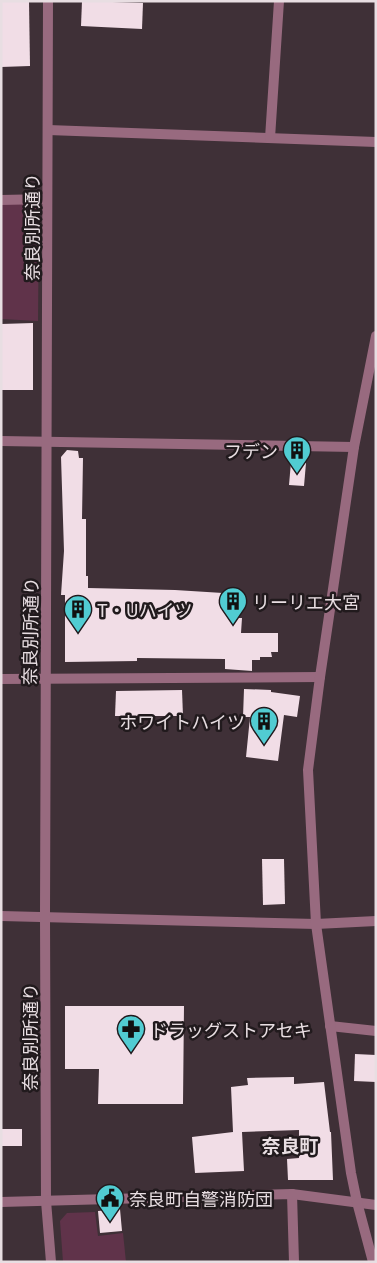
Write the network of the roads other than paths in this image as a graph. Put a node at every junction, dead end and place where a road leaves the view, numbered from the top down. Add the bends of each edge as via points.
1 (48, 1) edge
2 (279, 1) edge
3 (48, 130) junction
4 (270, 138) junction
5 (376, 142) edge
6 (47, 199) junction
7 (1, 200) edge
8 (376, 336) edge
9 (1, 440) edge
10 (48, 440) junction
11 (354, 447) junction
12 (320, 677) junction
13 (1, 679) edge
14 (45, 679) junction
15 (1, 916) edge
16 (45, 916) junction
17 (376, 921) edge
18 (316, 924) junction
19 (330, 1026) junction
20 (376, 1031) edge
21 (292, 1194) junction
22 (46, 1201) junction
23 (1, 1202) edge
24 (357, 1202) junction
25 (376, 1205) edge
26 (51, 1262) edge
27 (294, 1262) edge
28 (373, 1262) edge

1 - 3 street, 奈良別所通り
2 - 4 street
3 - 4 street
3 - 6 street, 奈良別所通り
4 - 5 street
6 - 7 street
6 - 10 street, 奈良別所通り
8 - 11 street
9 - 10 street
10 - 11 street
10 - 14 street, 奈良別所通り
11 - 12 street
12 - 14 street
12 - 18 street via 308,770
13 - 14 street
14 - 16 street, 奈良別所通り
15 - 16 street
16 - 18 street
16 - 22 street, 奈良別所通り
17 - 18 street
18 - 19 street
19 - 20 street
19 - 24 street
21 - 22 street
21 - 24 street
21 - 27 street
22 - 23 street
22 - 26 street, 奈良別所通り
24 - 25 street
24 - 28 street

